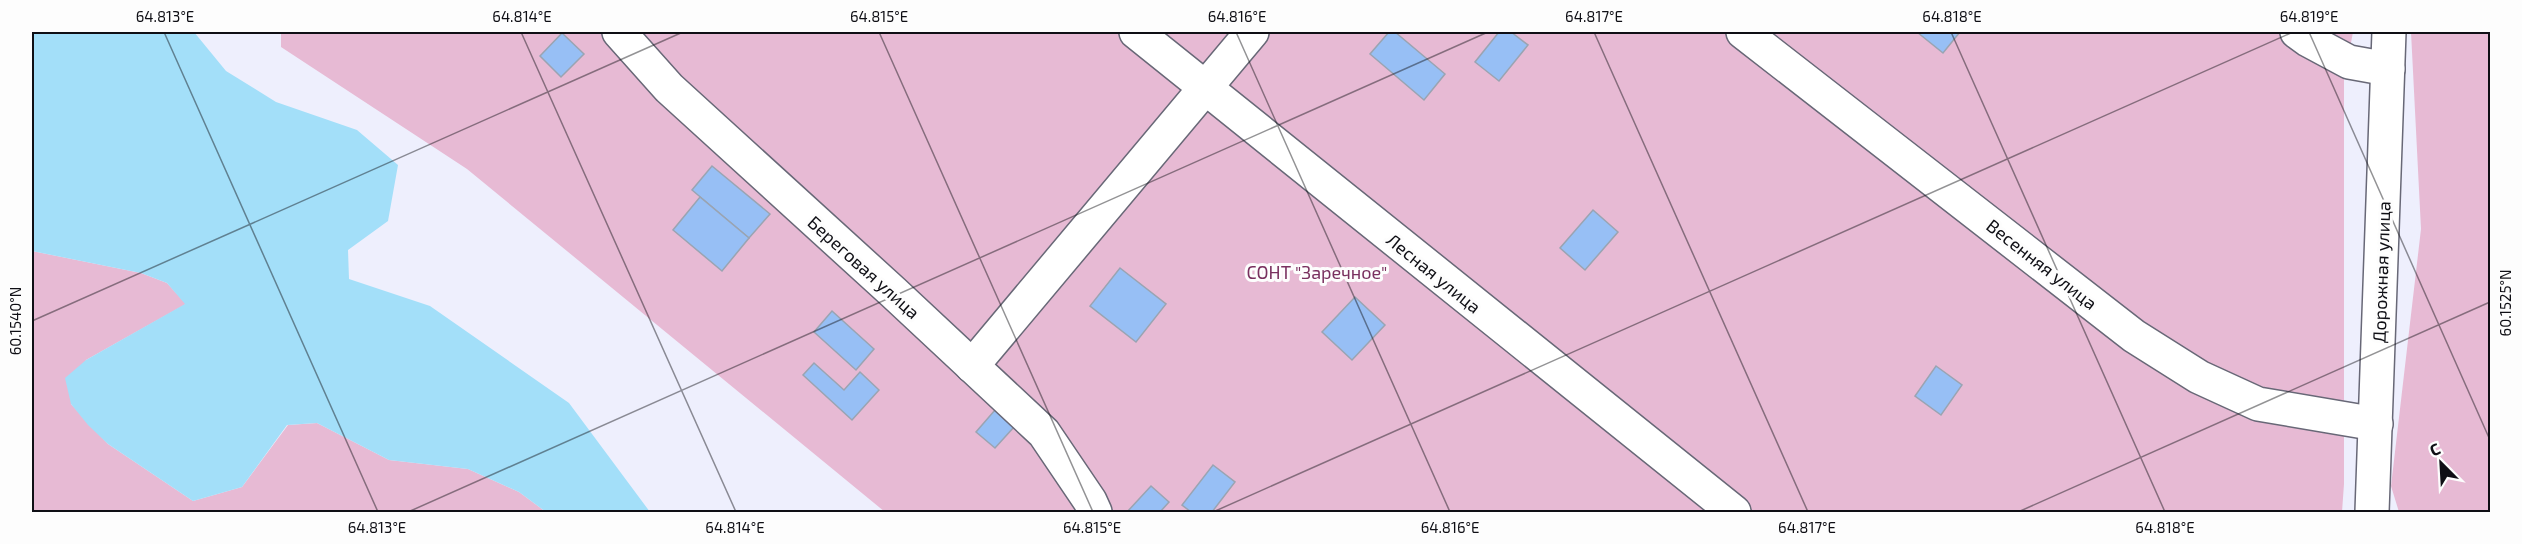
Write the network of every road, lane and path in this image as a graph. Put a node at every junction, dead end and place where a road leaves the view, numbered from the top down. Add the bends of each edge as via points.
1 (619, 32) edge
2 (1136, 32) edge
3 (1252, 32) edge
4 (1743, 32) edge
5 (2297, 32) edge
6 (2389, 32) edge
7 (2388, 69) junction
8 (1205, 88) junction
9 (972, 366) junction
10 (2376, 424) junction
11 (1095, 513) edge
12 (1734, 513) edge
13 (2372, 513) edge

1 - 9 street, Береговая улица via 669,88
2 - 8 street, Лесная улица
3 - 8 street
4 - 10 street, Весенняя улица via 2134,336 2199,377 2258,404
5 - 7 street via 2349,62
6 - 7 street, Дорожная улица
7 - 10 street, Дорожная улица
8 - 9 street
8 - 12 street, Лесная улица
9 - 11 street, Береговая улица via 1044,433
10 - 13 street, Дорожная улица

